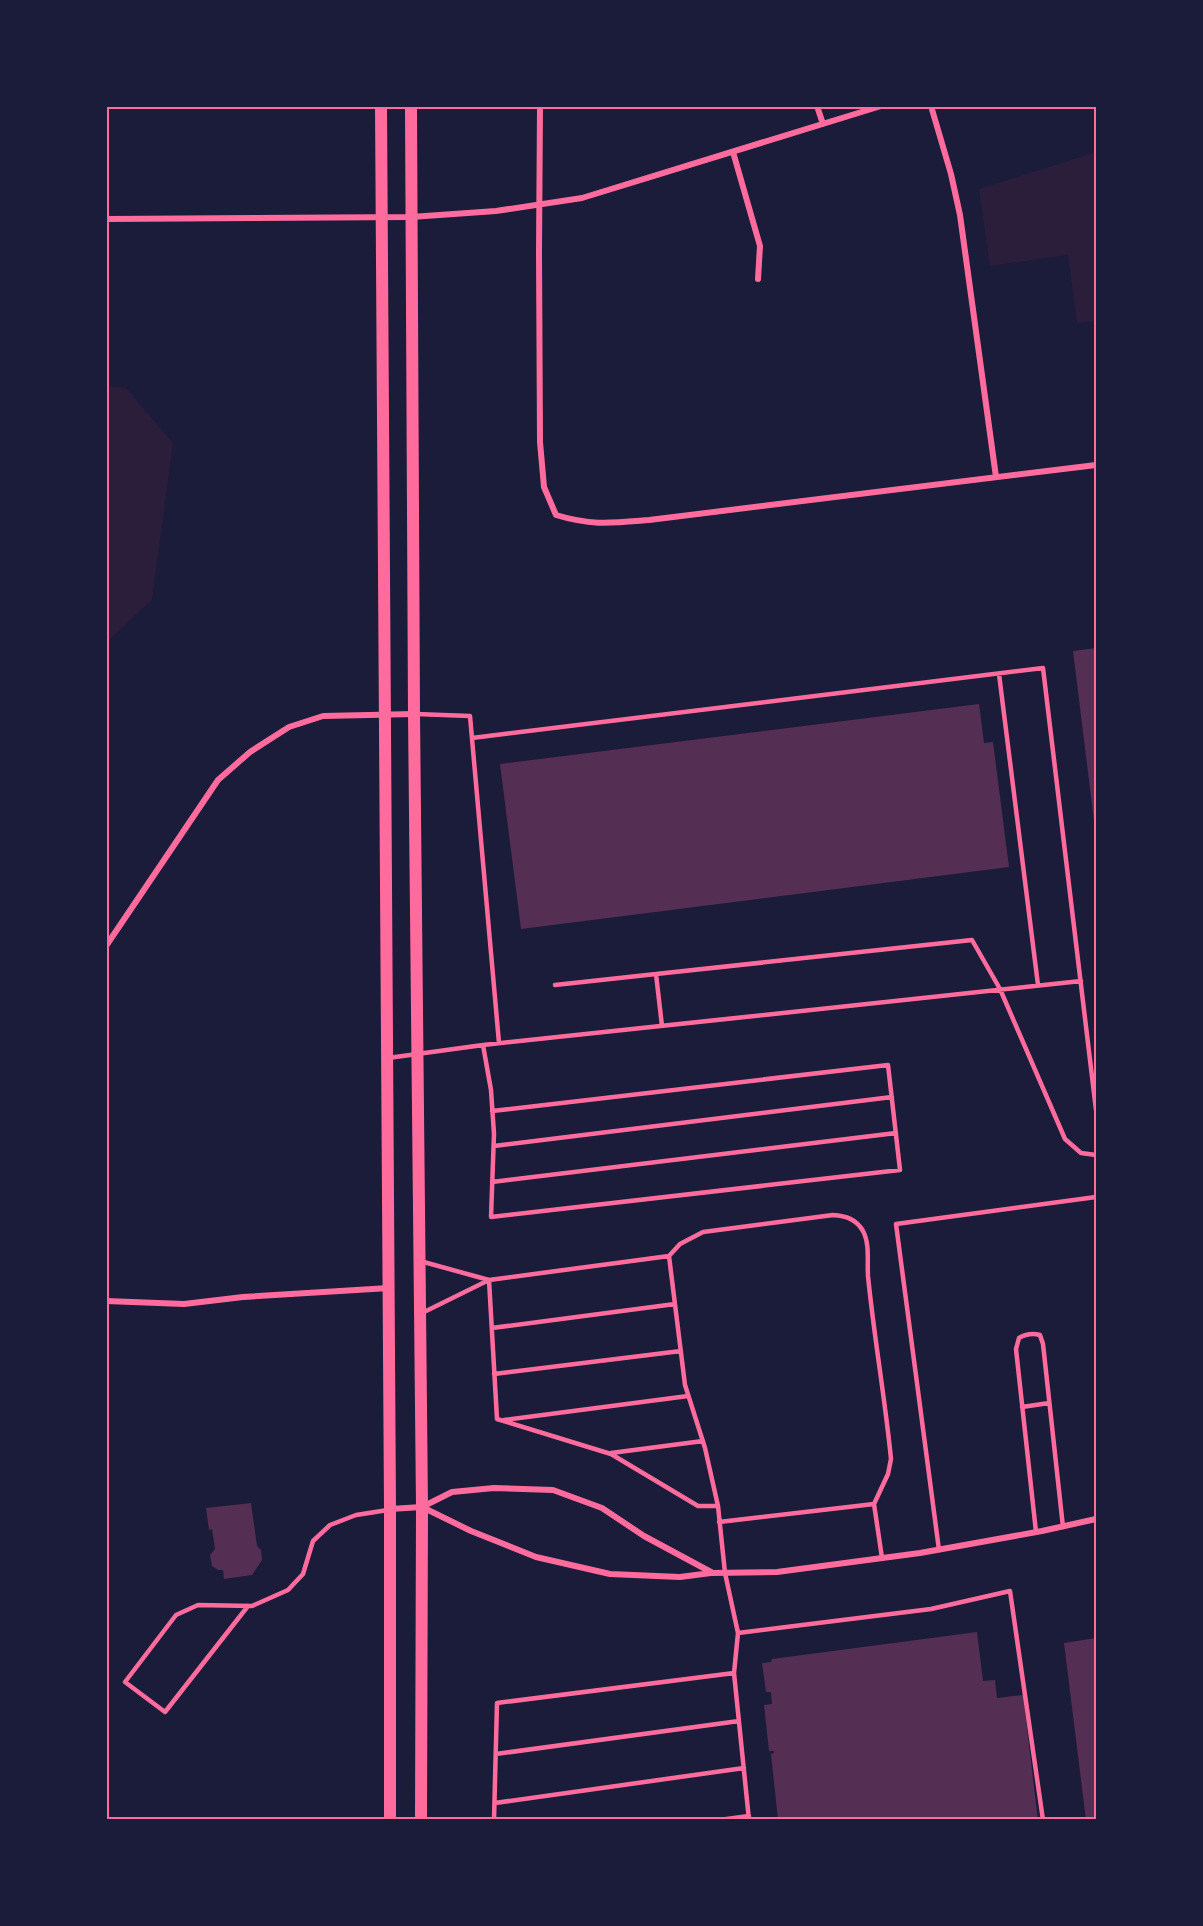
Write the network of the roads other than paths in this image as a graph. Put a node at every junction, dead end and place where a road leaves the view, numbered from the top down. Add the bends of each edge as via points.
1 (381, 106) edge
2 (411, 106) edge
3 (540, 106) edge
4 (817, 106) edge
5 (881, 106) edge
6 (931, 106) edge
7 (823, 124) junction
8 (733, 152) junction
9 (540, 204) junction
10 (411, 217) junction
11 (381, 218) junction
12 (106, 219) edge
13 (759, 279) dead end
14 (1096, 465) edge
15 (996, 477) junction
16 (999, 674) junction
17 (414, 714) junction
18 (385, 715) junction
19 (472, 738) junction
20 (106, 946) edge
21 (656, 974) junction
22 (1081, 981) junction
23 (555, 985) dead end
24 (1038, 985) junction
25 (1000, 989) junction
26 (662, 1026) junction
27 (499, 1043) junction
28 (483, 1045) junction
29 (418, 1054) junction
30 (388, 1058) junction
31 (892, 1097) junction
32 (1096, 1110) edge
33 (492, 1111) junction
34 (896, 1133) junction
35 (494, 1146) junction
36 (1096, 1155) edge
37 (492, 1182) junction
38 (1096, 1197) edge
39 (669, 1256) junction
40 (420, 1261) junction
41 (489, 1280) junction
42 (388, 1288) junction
43 (106, 1301) edge
44 (675, 1304) junction
45 (421, 1313) junction
46 (492, 1328) junction
47 (681, 1351) junction
48 (494, 1374) junction
49 (688, 1396) junction
50 (1049, 1403) junction
51 (1022, 1407) junction
52 (502, 1420) junction
53 (703, 1441) junction
54 (609, 1453) junction
55 (874, 1504) junction
56 (718, 1506) junction
57 (422, 1507) junction
58 (390, 1509) junction
59 (1096, 1519) edge
60 (720, 1522) junction
61 (1063, 1527) junction
62 (1036, 1532) junction
63 (939, 1550) junction
64 (882, 1558) junction
65 (711, 1573) junction
66 (725, 1573) junction
67 (248, 1606) junction
68 (738, 1633) junction
69 (734, 1673) junction
70 (739, 1721) junction
71 (496, 1754) junction
72 (744, 1768) junction
73 (495, 1803) junction
74 (749, 1818) edge
75 (390, 1820) edge
76 (421, 1820) edge
77 (494, 1820) edge
78 (719, 1820) edge
79 (1044, 1820) edge

1 - 11 main road
2 - 10 main road
3 - 9 street
4 - 7 street
5 - 7 street
6 - 15 street via 960,215
7 - 8 street
8 - 9 street via 582,198
8 - 13 street via 760,246
9 - 10 street
9 - 15 street via 541,464 544,487 556,515 600,524 649,520
10 - 11 street
10 - 17 main road
11 - 12 street
11 - 18 main road
14 - 15 street
16 - 19 lane
16 - 22 lane via 1043,668
16 - 24 lane
17 - 18 street
17 - 19 lane via 470,716
17 - 29 main road
18 - 20 street via 323,716 289,727 250,752 218,780
18 - 30 main road
19 - 27 lane
21 - 23 lane
21 - 25 lane via 972,940
21 - 26 lane
22 - 24 lane
22 - 32 lane
24 - 25 lane
25 - 26 lane
25 - 36 lane via 1065,1139 1081,1153
26 - 27 lane
27 - 28 lane
28 - 29 lane
28 - 33 lane
29 - 30 lane
29 - 40 main road
30 - 42 main road
31 - 33 lane via 888,1065
31 - 34 lane
31 - 35 lane
33 - 35 lane
34 - 37 lane
34 - 37 lane via 900,1170 491,1217
35 - 37 lane
38 - 63 lane via 896,1224
39 - 41 lane
39 - 44 lane
39 - 55 lane via 680,1244 703,1232 832,1215 854,1220 867,1242 891,1458
40 - 41 lane
40 - 45 main road
41 - 45 lane
41 - 46 lane
42 - 43 street via 184,1304
42 - 58 main road
44 - 46 lane
44 - 47 lane
45 - 57 main road
46 - 48 lane
47 - 48 lane
47 - 49 lane
48 - 52 lane via 497,1419
49 - 52 lane
49 - 53 lane
50 - 51 lane
50 - 51 lane via 1043,1344 1040,1335 1026,1334 1019,1338 1016,1349
50 - 61 lane
51 - 62 lane
52 - 54 lane
53 - 54 lane
53 - 56 lane
54 - 56 lane via 698,1506
55 - 60 lane
55 - 64 lane
56 - 60 lane
57 - 58 street
57 - 65 street via 471,1531 557,1562 610,1574 680,1577
57 - 65 street via 452,1492 494,1488 553,1490 602,1508
57 - 76 main road
58 - 67 lane via 330,1525 313,1541 303,1574 288,1590
58 - 75 main road
59 - 61 street
60 - 66 lane
61 - 62 street
62 - 63 street
63 - 64 street
64 - 66 street via 777,1572
65 - 66 street
66 - 68 lane
67 - 67 lane via 198,1605 176,1615 125,1682 165,1712
68 - 69 lane
68 - 79 lane via 931,1609 1010,1591
69 - 70 lane
69 - 71 lane via 497,1703
70 - 71 lane
70 - 72 lane
71 - 73 lane
72 - 73 lane
72 - 74 lane
73 - 77 lane
74 - 78 lane

